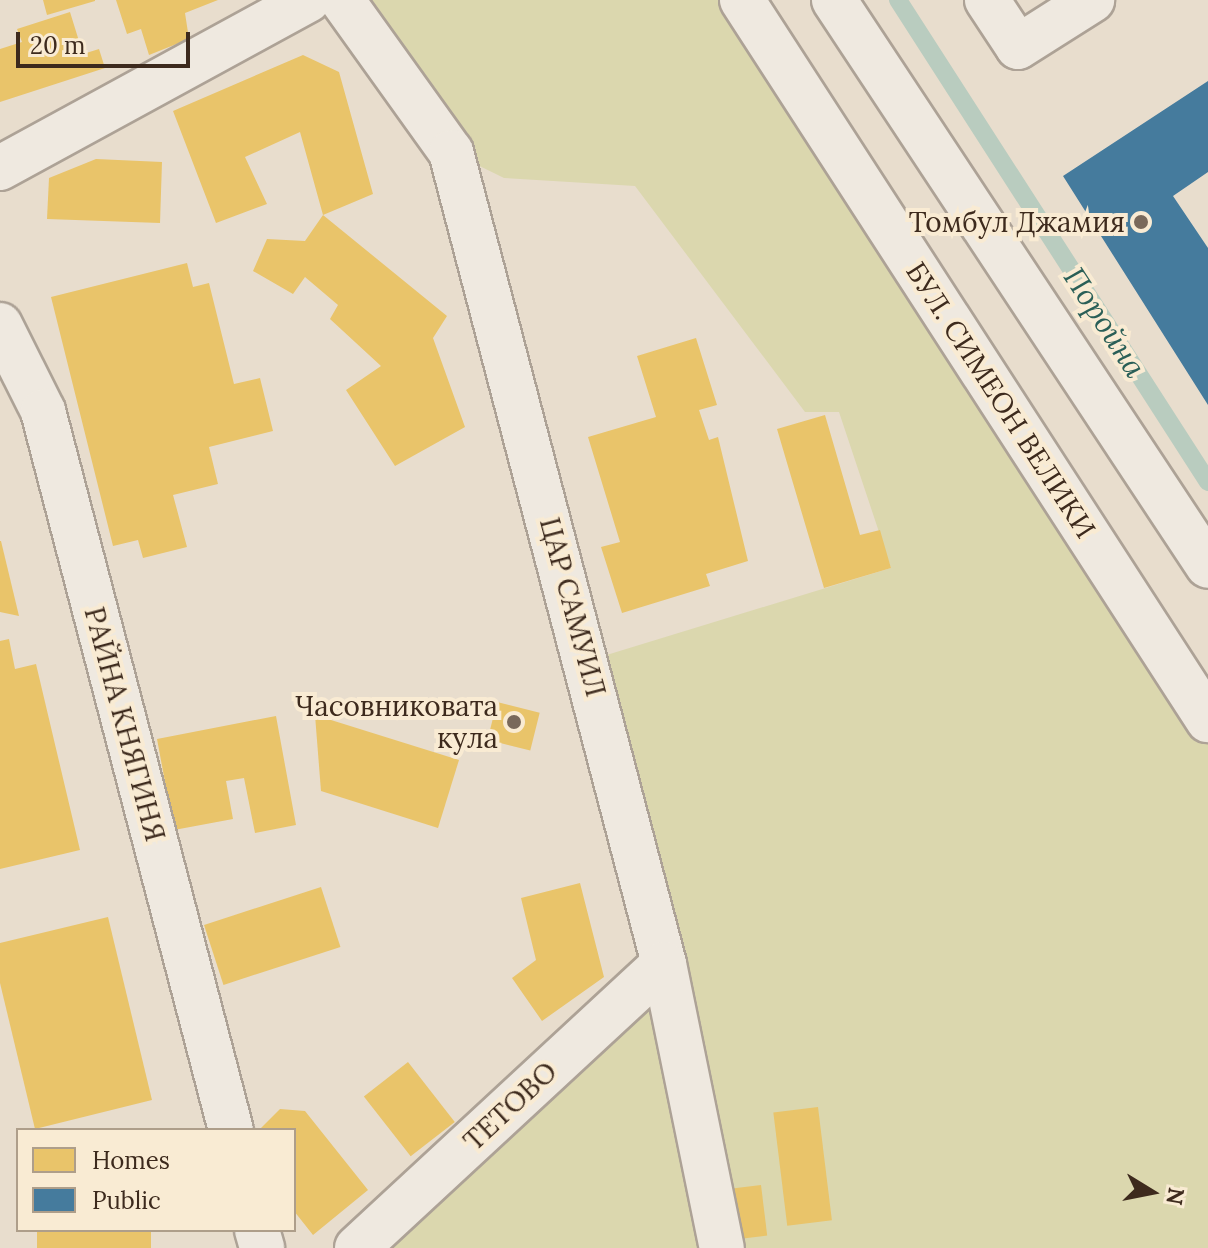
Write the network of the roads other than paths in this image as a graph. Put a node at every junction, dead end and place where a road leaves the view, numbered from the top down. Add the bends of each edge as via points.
1 (308, 0) edge
2 (342, 0) edge
3 (742, 0) edge
4 (834, 0) edge
5 (987, 0) edge
6 (1092, 0) edge
7 (0, 168) edge
8 (0, 325) edge
9 (1208, 566) edge
10 (1208, 720) edge
11 (664, 964) junction
12 (230, 1128) edge
13 (357, 1248) edge
14 (722, 1248) edge

1 - 7 street
2 - 11 street, ЦАР САМУИЛ via 451,152
3 - 10 street, БУЛ. СИМЕОН ВЕЛИКИ
4 - 9 street
5 - 6 street via 1018,47
8 - 12 street, РАЙНА КНЯГИНЯ via 43,411
11 - 13 street, ТЕТОВО
11 - 14 street, ЦАР САМУИЛ

